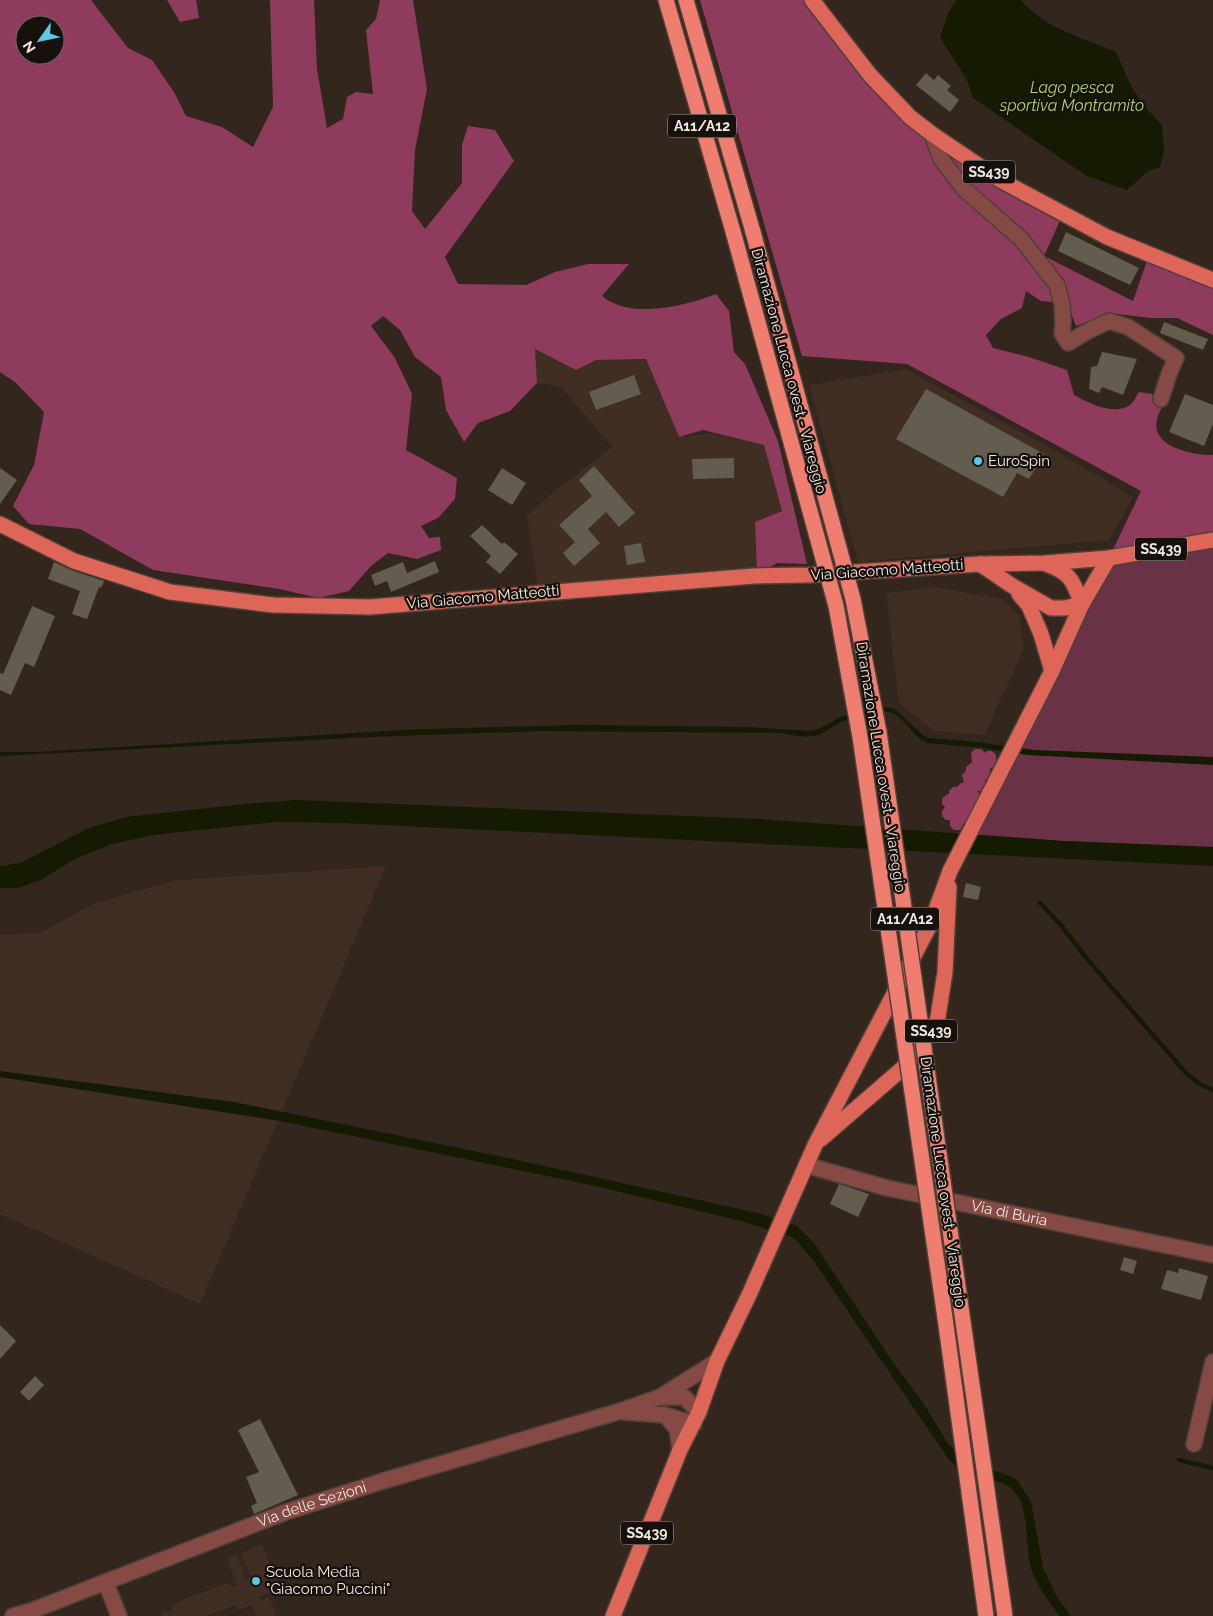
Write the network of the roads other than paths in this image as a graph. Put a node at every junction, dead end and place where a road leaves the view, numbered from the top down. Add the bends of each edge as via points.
1 (666, 0) edge
2 (686, 0) edge
3 (812, 0) edge
4 (932, 134) junction
5 (1213, 280) edge
6 (1161, 399) dead end
7 (0, 524) edge
8 (1213, 540) edge
9 (1109, 558) junction
10 (1045, 563) junction
11 (980, 564) junction
12 (1011, 585) junction
13 (1082, 604) junction
14 (1052, 671) junction
15 (950, 871) junction
16 (815, 1145) junction
17 (806, 1165) junction
18 (1213, 1255) edge
19 (717, 1361) junction
20 (1213, 1362) edge
21 (660, 1397) junction
22 (617, 1412) junction
23 (665, 1415) junction
24 (697, 1418) junction
25 (1194, 1444) dead end
26 (680, 1450) junction
27 (106, 1583) junction
28 (13, 1616) edge
29 (120, 1616) edge
30 (613, 1616) edge
31 (986, 1616) edge
32 (1005, 1616) edge

1 - 31 highway, Diramazione Lucca ovest - Viareggio / A11/A12, bridge via 836,606 857,718
2 - 32 highway, Diramazione Lucca ovest - Viareggio / A11/A12, bridge via 754,232 853,599 879,732
3 - 4 main road, SS439 via 870,75 910,117
4 - 5 main road, SS439 via 1000,180 1106,238
4 - 6 street via 941,159 964,189 1020,239 1057,285 1062,334 1068,343 1110,321 1128,327 1176,358
7 - 11 main road, Via Giacomo Matteotti via 74,561 170,592 273,605 370,607 754,576
8 - 9 main road, SS439
9 - 10 main road, Via Giacomo Matteotti
9 - 13 main road, SS439
10 - 11 main road, Via Giacomo Matteotti
10 - 13 main road via 1061,569 1074,584
11 - 12 main road, Via Giacomo Matteotti
12 - 13 main road, Via Giacomo Matteotti via 1051,608
12 - 14 main road, Via Giacomo Matteotti via 1029,606
13 - 14 main road, SS439
14 - 15 main road, SS439
15 - 16 main road, SS439 via 931,923
15 - 16 main road, SS439 via 945,972 937,1022 903,1068
16 - 17 main road, SS439
17 - 18 street, Via di Buria via 887,1188
17 - 19 main road, SS439
19 - 21 street, Via delle Sezioni
19 - 24 main road, SS439
20 - 25 street
21 - 22 street, Via delle Sezioni
21 - 24 street, Via delle Sezioni via 684,1398
22 - 23 street, Via delle Sezioni
22 - 27 street, Via delle Sezioni via 286,1512
23 - 24 street, Via delle Sezioni
23 - 26 street via 677,1429
24 - 26 main road, SS439
26 - 30 main road, SS439
27 - 28 street, Via delle Sezioni
27 - 29 street

